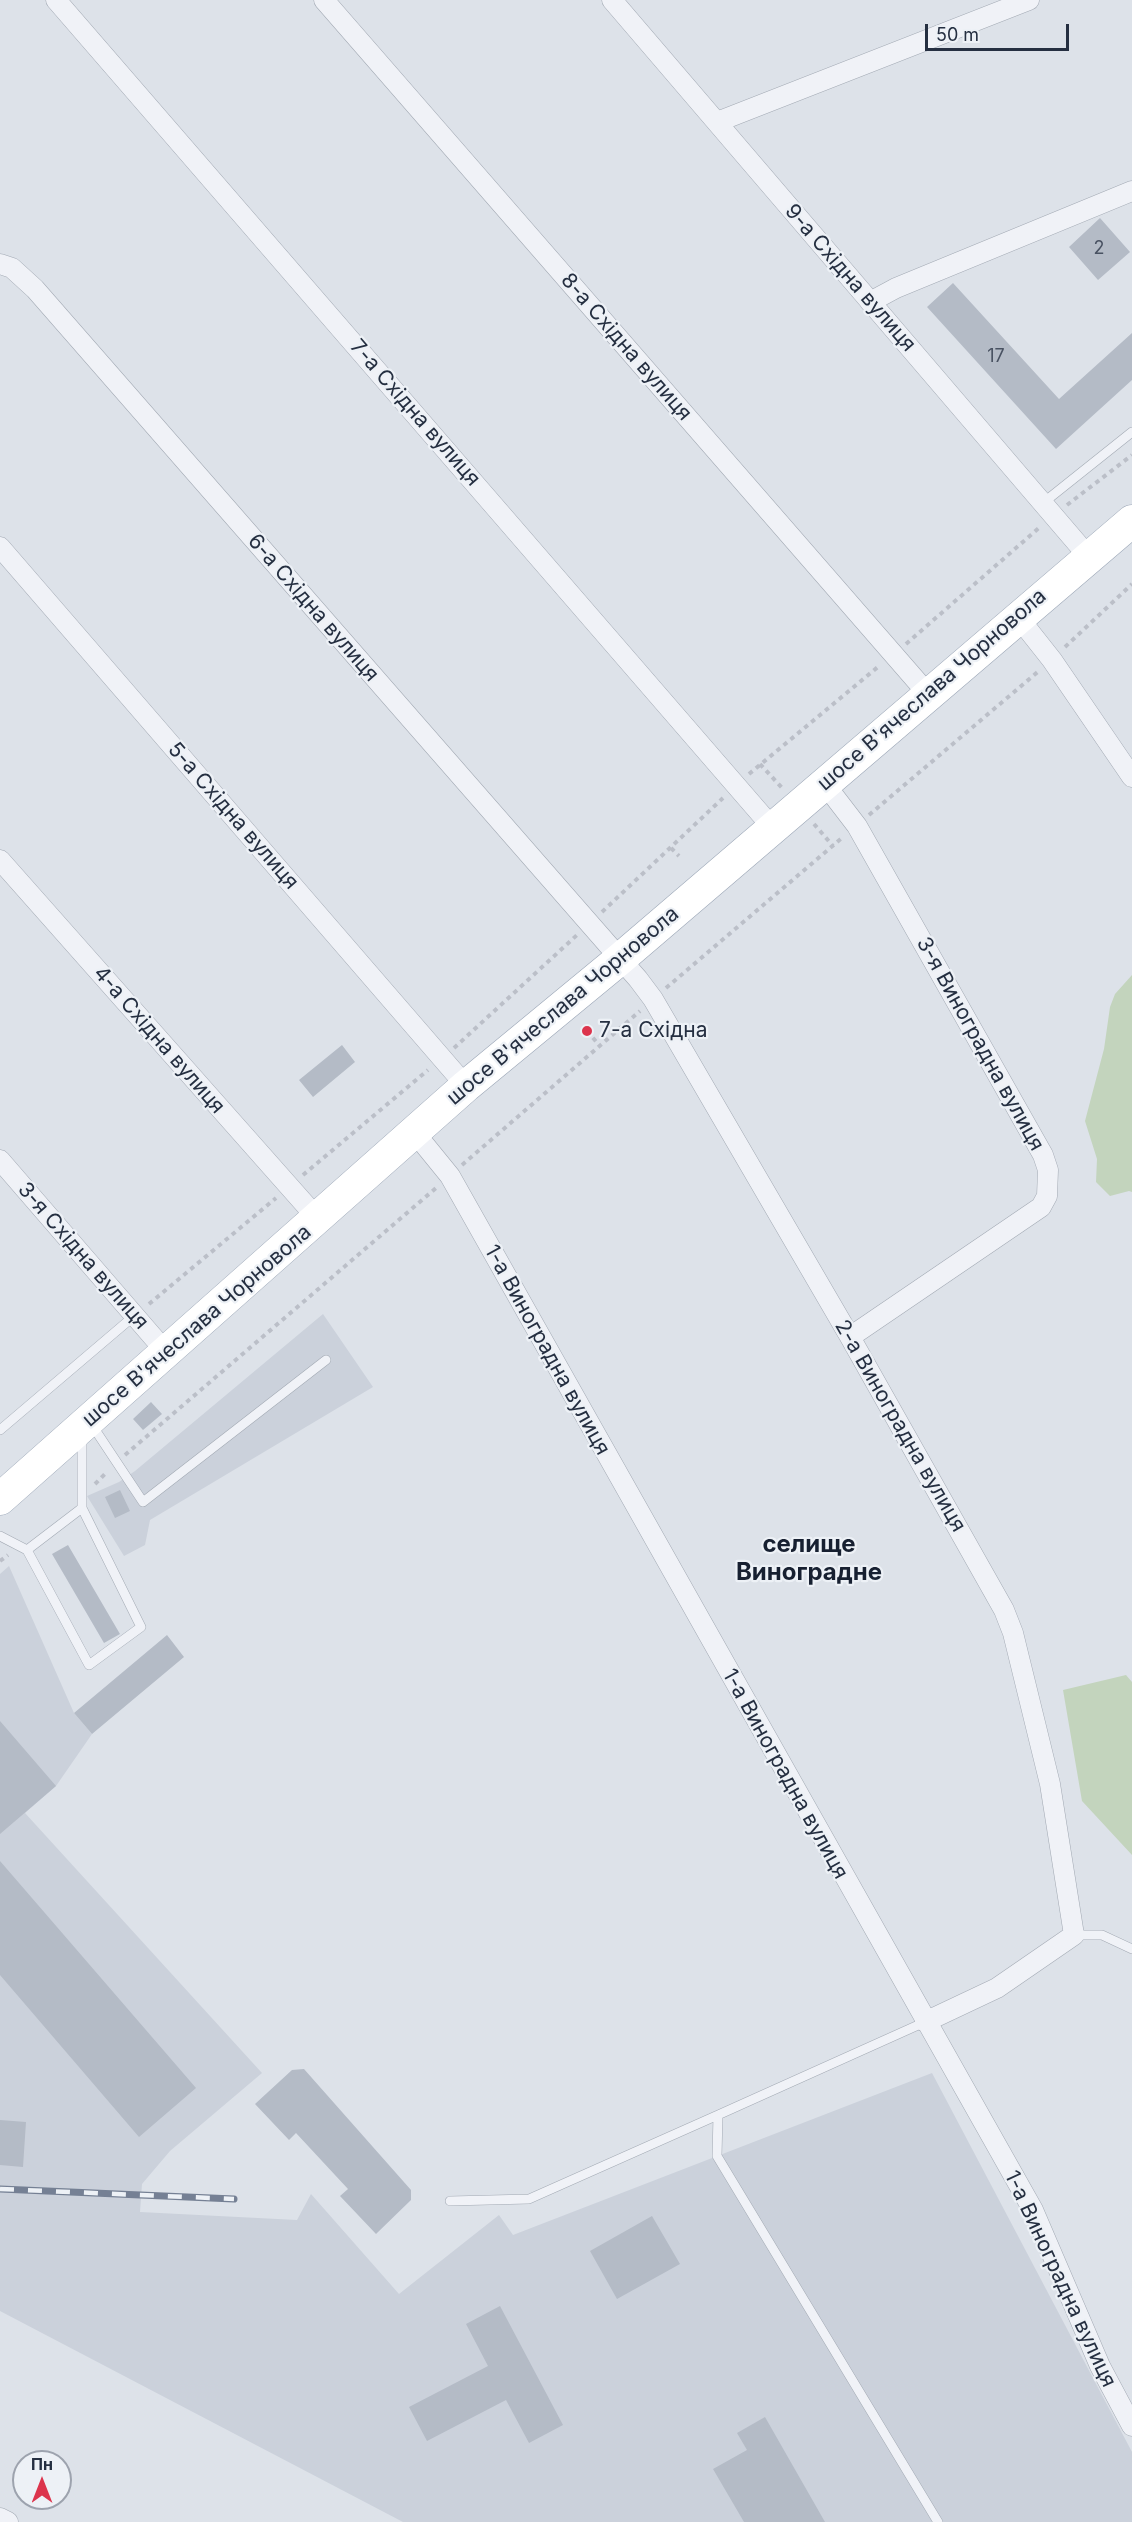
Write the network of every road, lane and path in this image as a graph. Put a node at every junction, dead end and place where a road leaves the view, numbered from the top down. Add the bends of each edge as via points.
1 (56, 0) edge
2 (324, 0) edge
3 (612, 0) edge
4 (1029, 0) edge
5 (717, 122) junction
6 (1132, 190) edge
7 (0, 264) edge
8 (870, 302) junction
9 (1132, 432) edge
10 (1132, 455) edge
11 (1049, 509) junction
12 (1132, 521) edge
13 (0, 547) edge
14 (1088, 556) junction
15 (1132, 584) edge
16 (1018, 617) junction
17 (893, 655) junction
18 (1052, 660) junction
19 (928, 694) junction
20 (760, 764) dead end
21 (1132, 777) edge
22 (824, 783) junction
23 (785, 792) dead end
24 (812, 821) dead end
25 (857, 826) junction
26 (772, 827) junction
27 (833, 846) junction
28 (671, 848) dead end
29 (679, 856) dead end
30 (0, 860) edge
31 (620, 959) junction
32 (653, 999) junction
33 (587, 1031) dead end
34 (600, 1047) junction
35 (466, 1086) junction
36 (415, 1133) junction
37 (0, 1160) edge
38 (450, 1176) junction
39 (289, 1187) junction
40 (318, 1219) junction
41 (134, 1316) junction
42 (850, 1337) junction
43 (166, 1352) junction
44 (326, 1360) dead end
45 (86, 1423) junction
46 (0, 1430) edge
47 (117, 1462) junction
48 (5, 1486) edge
49 (82, 1508) junction
50 (0, 1536) edge
51 (27, 1550) junction
52 (1074, 1935) junction
53 (1132, 1949) edge
54 (925, 2022) junction
55 (718, 2115) junction
56 (450, 2201) dead end
57 (1132, 2426) edge
58 (0, 2518) edge
59 (8, 2522) edge
60 (938, 2522) edge

1 - 26 street, 7-а Східна вулиця
2 - 17 street, 8-а Східна вулиця
3 - 5 street, 9-а Східна вулиця
4 - 5 street
5 - 8 street, 9-а Східна вулиця
6 - 8 street
7 - 31 street, 6-а Східна вулиця via 12,268 35,289
8 - 11 street, 9-а Східна вулиця
9 - 11 lane
10 - 11 path
11 - 14 street, 9-а Східна вулиця
11 - 17 path
12 - 14 main road, шосе В'ячеслава Чорновола
13 - 35 street, 5-а Східна вулиця
14 - 16 main road, шосе В'ячеслава Чорновола
15 - 18 path
16 - 18 street
16 - 19 main road, шосе В'ячеслава Чорновола
17 - 19 street, 8-а Східна вулиця
18 - 21 street
18 - 25 path
19 - 22 main road, шосе В'ячеслава Чорновола
20 - 23 path
22 - 25 street, 3-я Виноградна вулиця
22 - 26 main road, шосе В'ячеслава Чорновола
24 - 27 path
25 - 27 path
25 - 42 street, 3-я Виноградна вулиця via 1043,1155 1048,1187 1041,1207
26 - 31 main road, шосе В'ячеслава Чорновола
27 - 32 path
28 - 29 path
30 - 39 street, 4-а Східна вулиця
31 - 32 street, 2-а Виноградна вулиця
31 - 35 main road, шосе В'ячеслава Чорновола
32 - 34 path
32 - 42 street, 2-а Виноградна вулиця
33 - 34 path
34 - 38 path
35 - 36 main road, шосе В'ячеслава Чорновола
36 - 38 street, 1-а Виноградна вулиця
36 - 40 main road, шосе В'ячеслава Чорновола
37 - 41 street, 3-я Східна вулиця
38 - 47 path
38 - 54 street, 1-а Виноградна вулиця
39 - 40 street, 4-а Східна вулиця
39 - 41 path
40 - 43 main road, шосе В'ячеслава Чорновола
41 - 43 street, 3-я Східна вулиця
41 - 46 lane
42 - 52 street, 2-а Виноградна вулиця via 1004,1610 1013,1633 1050,1784
43 - 45 main road, шосе В'ячеслава Чорновола
44 - 47 lane via 143,1502
45 - 47 lane
45 - 48 main road, шосе В'ячеслава Чорновола
45 - 49 lane
49 - 51 lane
49 - 51 lane via 141,1628 89,1665
50 - 51 lane
52 - 53 lane via 1102,1935
52 - 54 street via 997,1988
54 - 55 lane
54 - 57 street, 1-а Виноградна вулиця via 1033,2210 1100,2366
55 - 56 lane via 530,2199
55 - 60 lane via 717,2156
58 - 59 street

